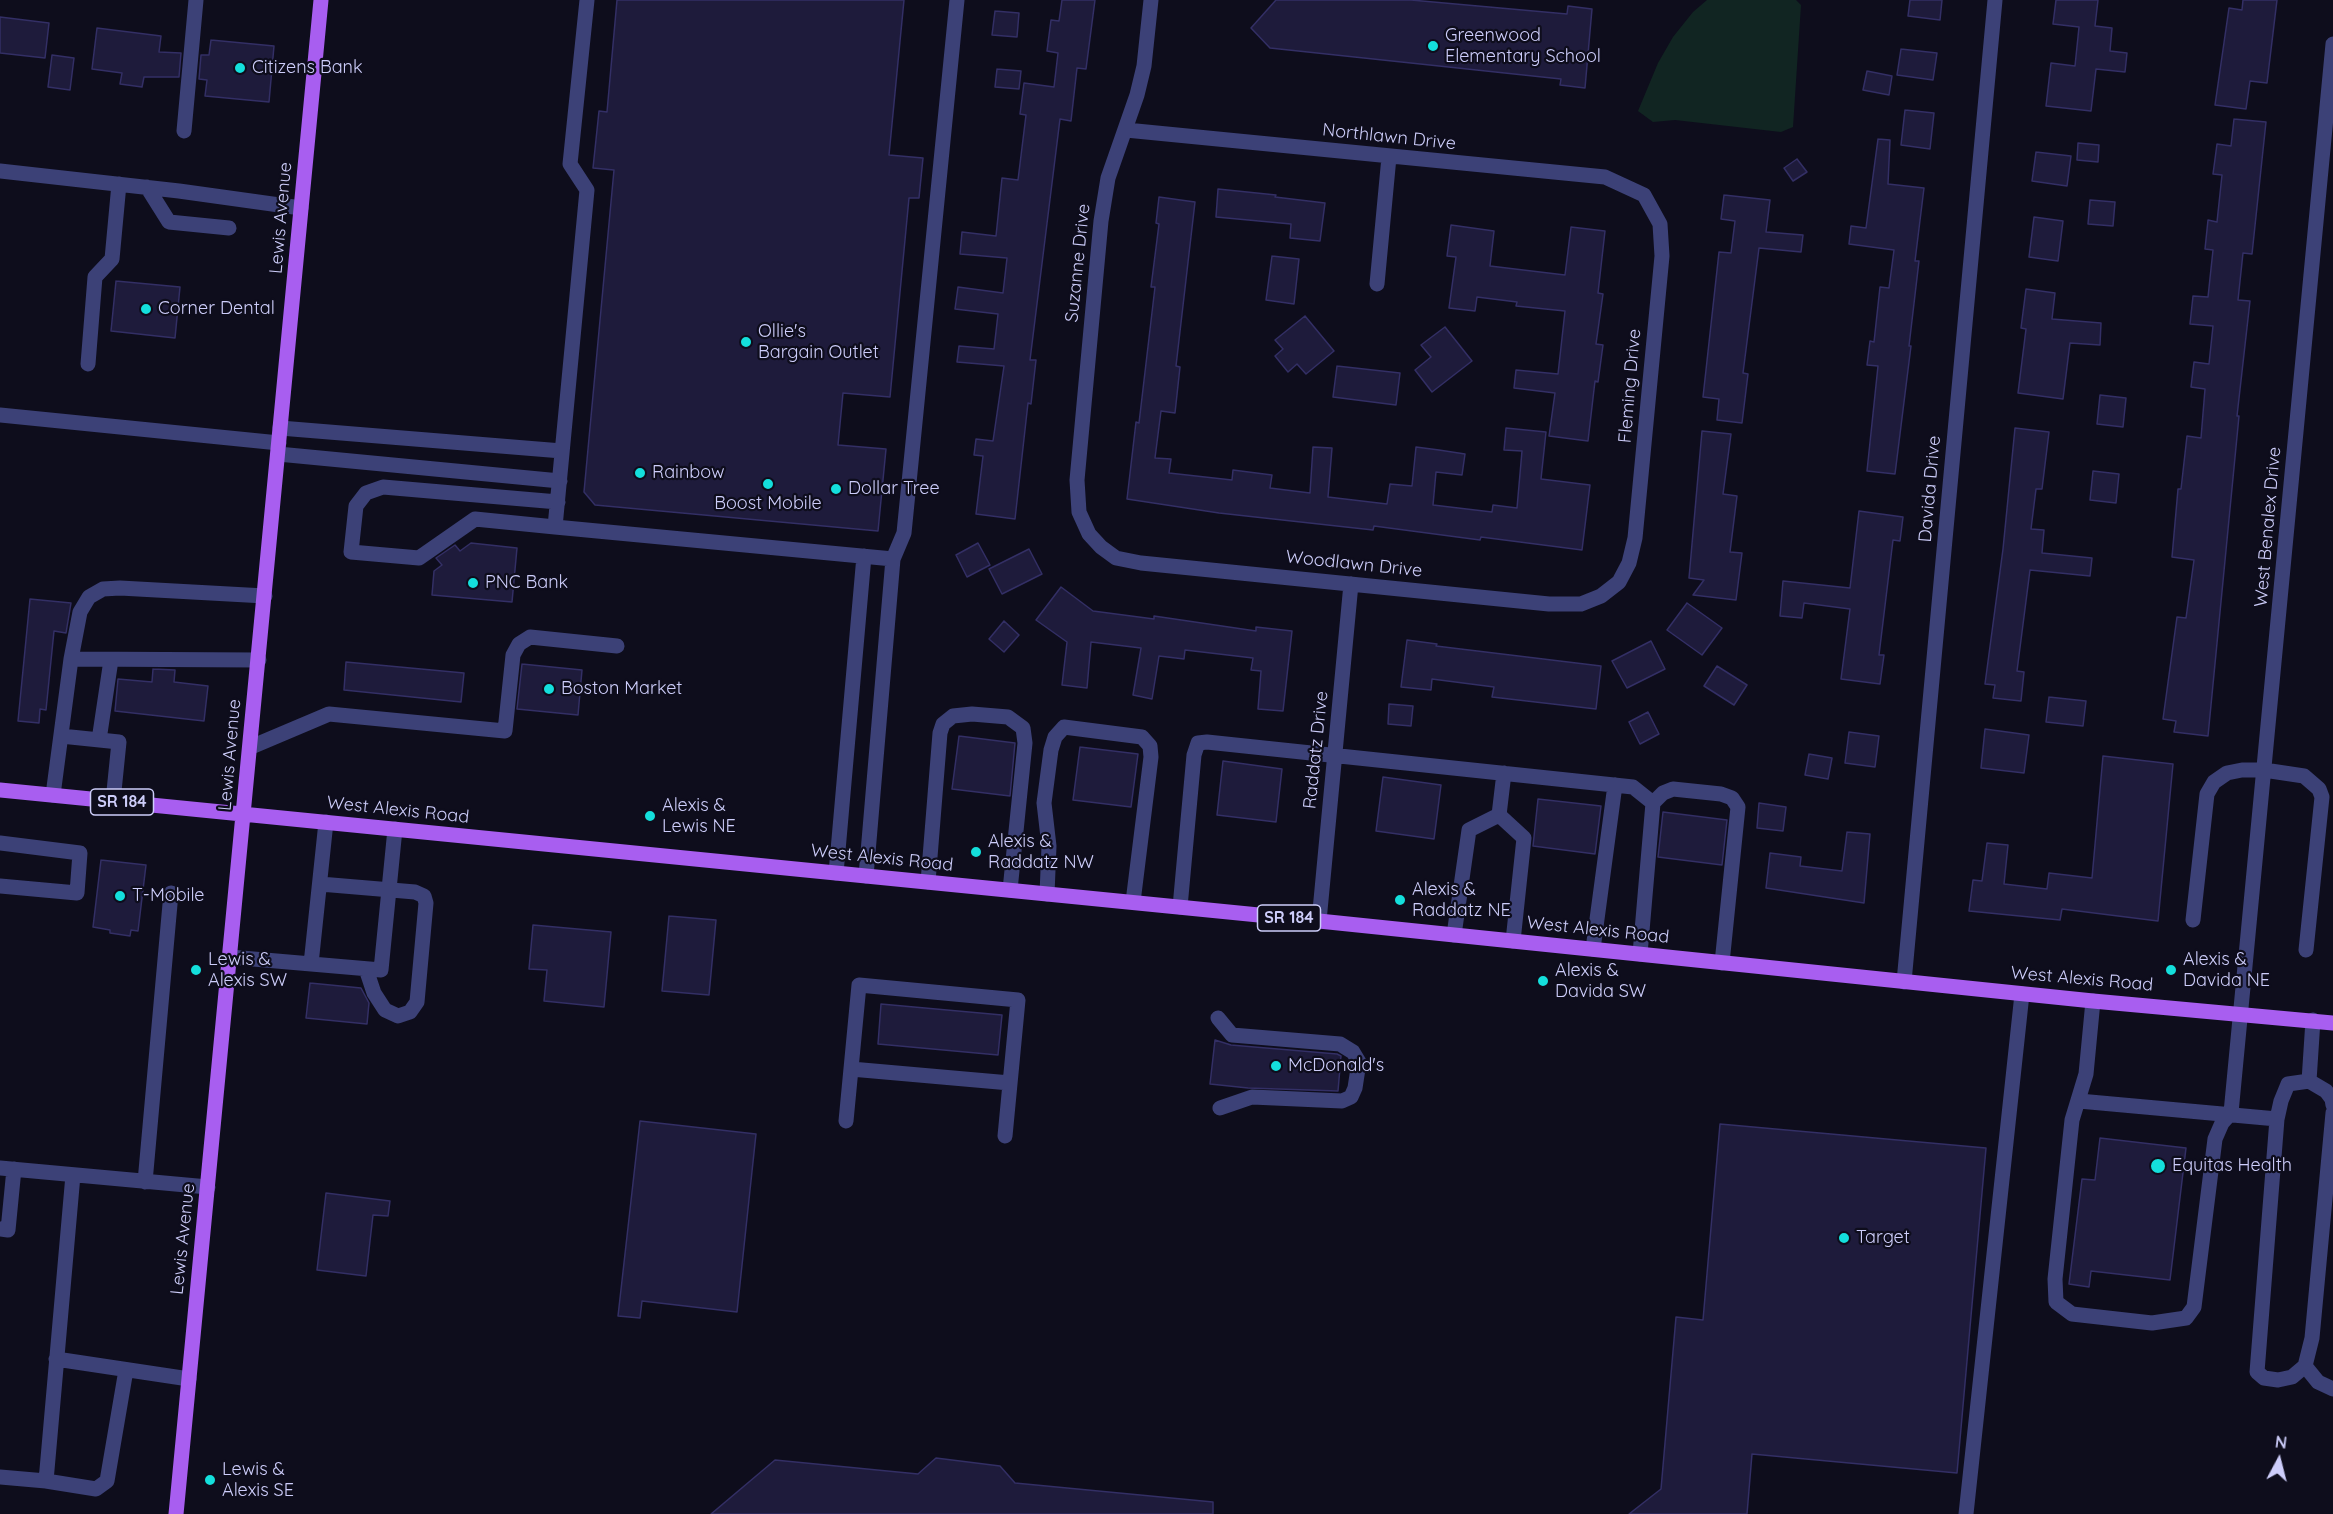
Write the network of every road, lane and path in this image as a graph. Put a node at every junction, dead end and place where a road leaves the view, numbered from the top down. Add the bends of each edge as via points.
1 (196, 0) edge
2 (321, 0) edge
3 (587, 0) edge
4 (957, 0) edge
5 (1151, 0) edge
6 (1995, 0) edge
7 (2333, 44) edge
8 (1126, 130) junction
9 (184, 131) dead end
10 (1389, 157) junction
11 (0, 171) edge
12 (119, 184) junction
13 (147, 187) junction
14 (1644, 195) joint
15 (301, 208) junction
16 (229, 228) dead end
17 (1377, 284) dead end
18 (88, 364) dead end
19 (0, 415) edge
20 (279, 442) junction
21 (562, 452) junction
22 (560, 481) junction
23 (558, 502) junction
24 (555, 527) junction
25 (1089, 534) joint
26 (864, 556) junction
27 (893, 559) junction
28 (1619, 582) joint
29 (1351, 584) junction
30 (265, 596) junction
31 (618, 646) dead end
32 (71, 659) junction
33 (111, 660) junction
34 (259, 660) junction
35 (61, 736) junction
36 (99, 740) junction
37 (250, 747) junction
38 (1335, 755) junction
39 (1023, 766) junction
40 (1048, 769) junction
41 (2264, 770) junction
42 (1504, 773) junction
43 (1615, 785) junction
44 (0, 790) edge
45 (53, 795) junction
46 (113, 801) junction
47 (1653, 803) junction
48 (244, 814) junction
49 (1499, 816) junction
50 (326, 822) junction
51 (395, 829) junction
52 (0, 843) edge
53 (836, 873) junction
54 (866, 876) junction
55 (928, 882) junction
56 (320, 884) junction
57 (0, 886) edge
58 (390, 890) junction
59 (1010, 890) junction
60 (171, 893) dead end
61 (1047, 894) junction
62 (1133, 902) junction
63 (1180, 907) junction
64 (2193, 920) dead end
65 (1319, 921) junction
66 (1454, 935) junction
67 (1513, 941) junction
68 (1593, 949) junction
69 (2306, 950) dead end
70 (1640, 954) junction
71 (230, 957) junction
72 (1722, 963) junction
73 (311, 964) junction
74 (366, 969) junction
75 (1904, 982) junction
76 (2022, 993) junction
77 (2093, 1001) junction
78 (2241, 1013) junction
79 (1218, 1018) dead end
80 (2313, 1020) junction
81 (2333, 1023) edge
82 (852, 1069) junction
83 (2309, 1081) junction
84 (1010, 1083) junction
85 (2079, 1101) junction
86 (2333, 1105) edge
87 (1220, 1108) dead end
88 (2231, 1113) junction
89 (2333, 1113) edge
90 (2277, 1119) junction
91 (846, 1121) dead end
92 (1005, 1137) dead end
93 (7, 1168) edge
94 (73, 1175) junction
95 (145, 1182) junction
96 (208, 1187) junction
97 (0, 1229) edge
98 (56, 1359) junction
99 (2305, 1366) junction
100 (126, 1370) junction
101 (189, 1379) junction
102 (2333, 1389) edge
103 (0, 1477) edge
104 (46, 1481) junction
105 (176, 1514) edge
106 (1966, 1514) edge

1 - 9 street
2 - 15 main road, Lewis Avenue
3 - 21 street via 570,164 587,190
4 - 27 street via 904,532
5 - 8 street, Suzanne Drive via 1144,66
6 - 75 street, Davida Drive
7 - 41 street, West Benalex Drive
8 - 10 street, Northlawn Drive
8 - 25 street, Suzanne Drive via 1108,178 1101,221 1077,480 1079,512
10 - 14 street, Northlawn Drive via 1605,177
10 - 17 street
11 - 12 street
12 - 13 street
12 - 18 street via 112,259 94,277
13 - 15 street
13 - 16 street via 169,222
14 - 28 street, Fleming Drive via 1660,224 1662,256 1635,538
15 - 20 main road, Lewis Avenue
19 - 20 street
20 - 21 street
20 - 22 street
20 - 30 main road, Lewis Avenue
21 - 22 street
22 - 23 street
23 - 24 street
23 - 24 street via 382,487 366,493 356,506 351,552 419,558 475,519
24 - 26 street
25 - 29 street, Woodlawn Drive via 1116,558 1141,563
26 - 27 street
26 - 53 street
27 - 54 street
28 - 29 street, Woodlawn Drive via 1601,596 1581,604
29 - 38 street, Raddatz Drive
30 - 32 street via 103,589 89,597 80,612
30 - 34 main road, Lewis Avenue
31 - 37 street via 530,638 519,644 513,655 505,731 329,714
32 - 33 street
32 - 35 street
33 - 34 street
33 - 36 street
34 - 37 main road, Lewis Avenue
35 - 36 street
35 - 45 street
36 - 46 street via 119,742
37 - 48 main road, Lewis Avenue
38 - 42 street
38 - 63 street via 1198,743
38 - 65 street, Raddatz Drive
39 - 40 street
39 - 55 street via 1023,728 1008,717 953,716 943,724
39 - 59 street
40 - 61 street via 1044,802 1049,846
40 - 62 street via 1055,737 1064,728 1142,737 1150,746
41 - 64 street via 2227,773 2214,782 2207,795
41 - 69 street via 2304,776 2322,797
41 - 78 street, West Benalex Drive
42 - 43 street
42 - 49 street
43 - 47 street via 1633,786
43 - 68 street
44 - 45 main road, West Alexis Road / SR 184
45 - 46 main road, West Alexis Road / SR 184
46 - 48 main road, West Alexis Road / SR 184
47 - 70 street
47 - 72 street via 1673,789 1721,794 1732,798 1738,807
48 - 50 main road, West Alexis Road / SR 184
48 - 71 main road, Lewis Avenue
49 - 66 street via 1469,830
49 - 67 street via 1524,838
50 - 51 main road, West Alexis Road / SR 184
50 - 56 street
51 - 53 main road, West Alexis Road / SR 184
51 - 58 street
52 - 57 street via 80,853 77,893
53 - 54 main road, West Alexis Road / SR 184
54 - 55 main road, West Alexis Road / SR 184
55 - 59 main road, West Alexis Road / SR 184
56 - 58 street
56 - 73 street
58 - 74 street via 381,970
58 - 74 street via 415,892 424,896 426,903 417,1002 410,1012 398,1016 385,1010
59 - 61 main road, West Alexis Road / SR 184
60 - 95 street
61 - 62 main road, West Alexis Road / SR 184
62 - 63 main road, West Alexis Road / SR 184
63 - 65 main road, West Alexis Road / SR 184
65 - 66 main road, West Alexis Road / SR 184
66 - 67 main road, West Alexis Road / SR 184
67 - 68 main road, West Alexis Road / SR 184
68 - 70 main road, West Alexis Road / SR 184
70 - 72 main road, West Alexis Road / SR 184
71 - 73 street
71 - 96 main road, Lewis Avenue
72 - 75 main road, West Alexis Road / SR 184
73 - 74 street
75 - 76 main road, West Alexis Road / SR 184
76 - 77 main road, West Alexis Road / SR 184
76 - 106 street
77 - 78 main road, West Alexis Road / SR 184
77 - 85 street via 2086,1074
78 - 80 main road, West Alexis Road / SR 184
78 - 88 street, West Benalex Drive
79 - 87 street via 1232,1035 1340,1044 1353,1052 1359,1062 1355,1088 1351,1097 1342,1101 1252,1097
80 - 81 main road, West Alexis Road / SR 184
80 - 83 street
82 - 84 street
82 - 84 street via 860,985 1018,1000
82 - 91 street
83 - 86 street via 2326,1091
83 - 90 street via 2288,1084
84 - 92 street
85 - 88 street
85 - 88 street via 2072,1120 2055,1279 2056,1302 2072,1314 2152,1323 2186,1318 2194,1307 2215,1139
88 - 90 street
89 - 99 street via 2312,1338
90 - 99 street via 2257,1372 2278,1380 2292,1377
93 - 94 street
93 - 97 street via 8,1230
94 - 95 street
94 - 98 street
95 - 96 street
96 - 101 main road, Lewis Avenue
98 - 100 street
98 - 104 street
99 - 102 street via 2318,1383
100 - 101 street
100 - 104 street via 107,1481 96,1489
101 - 105 main road, Lewis Avenue
103 - 104 street

